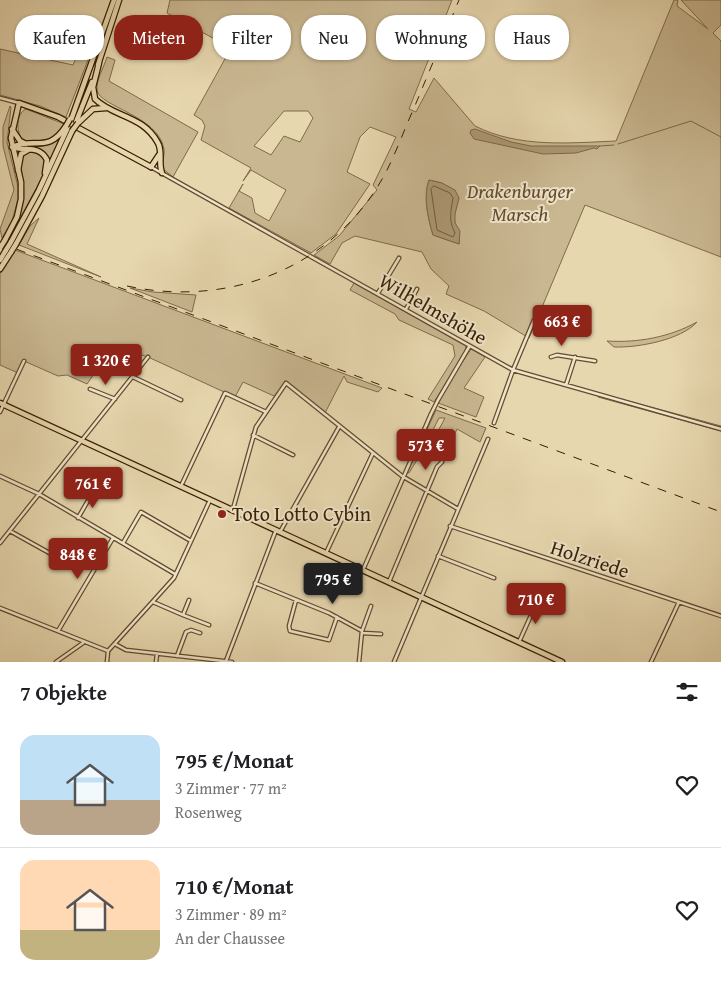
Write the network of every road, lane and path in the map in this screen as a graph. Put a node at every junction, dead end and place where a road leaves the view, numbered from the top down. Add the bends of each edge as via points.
1 (114, 0) edge
2 (119, 0) edge
3 (92, 78) junction
4 (0, 98) edge
5 (19, 102) junction
6 (112, 109) junction
7 (74, 121) junction
8 (69, 128) junction
9 (12, 129) junction
10 (12, 147) junction
11 (29, 147) junction
12 (160, 153) junction
13 (151, 167) junction
14 (18, 170) junction
15 (162, 173) junction
16 (39, 190) junction
17 (14, 243) junction
18 (0, 248) edge
19 (9, 251) junction
20 (399, 258) dead end
21 (0, 260) edge
22 (0, 269) edge
23 (416, 289) dead end
24 (378, 293) junction
25 (406, 309) junction
26 (534, 320) dead end
27 (470, 347) junction
28 (575, 357) junction
29 (148, 358) dead end
30 (551, 358) dead end
31 (595, 360) dead end
32 (24, 361) dead end
33 (513, 370) junction
34 (133, 377) junction
35 (566, 385) junction
36 (90, 389) dead end
37 (115, 399) junction
38 (181, 400) dead end
39 (2, 404) edge
40 (0, 412) edge
41 (266, 412) junction
42 (494, 423) dead end
43 (339, 426) junction
44 (721, 429) edge
45 (253, 435) junction
46 (488, 439) dead end
47 (81, 441) junction
48 (373, 453) junction
49 (293, 455) dead end
50 (442, 462) dead end
51 (0, 476) edge
52 (402, 477) junction
53 (181, 486) junction
54 (428, 491) junction
55 (93, 492) dead end
56 (39, 494) junction
57 (210, 500) junction
58 (458, 509) junction
59 (233, 511) junction
60 (78, 518) junction
61 (450, 526) junction
62 (10, 531) junction
63 (278, 531) junction
64 (113, 538) junction
65 (191, 541) junction
66 (0, 543) edge
67 (123, 543) junction
68 (326, 553) junction
69 (438, 556) junction
70 (62, 560) dead end
71 (363, 570) junction
72 (176, 574) junction
73 (494, 578) dead end
74 (389, 582) junction
75 (255, 583) junction
76 (421, 597) junction
77 (296, 599) junction
78 (189, 600) dead end
79 (153, 602) junction
80 (537, 602) dead end
81 (679, 602) junction
82 (371, 606) dead end
83 (0, 608) edge
84 (183, 615) junction
85 (721, 616) edge
86 (337, 617) junction
87 (209, 625) dead end
88 (58, 632) junction
89 (363, 632) junction
90 (200, 633) dead end
91 (381, 634) dead end
92 (84, 642) junction
93 (519, 642) junction
94 (115, 644) junction
95 (108, 651) junction
96 (157, 653) junction
97 (177, 656) junction
98 (549, 656) junction
99 (226, 661) edge
100 (56, 662) edge
101 (107, 662) edge
102 (156, 662) edge
103 (232, 662) edge
104 (359, 662) edge
105 (394, 662) edge
106 (548, 662) edge
107 (562, 662) edge
108 (651, 662) edge

1 - 3 main road
2 - 3 main road
3 - 6 main road via 95,99
3 - 7 main road
3 - 7 main road via 74,114
4 - 5 street
5 - 9 main road
5 - 13 main road via 58,117
6 - 7 main road via 92,109
6 - 12 main road via 146,129 158,143
7 - 8 main road, bridge
7 - 8 main road, bridge
8 - 11 main road via 50,143
8 - 16 main road
8 - 17 main road via 42,196
9 - 10 main road
9 - 11 main road
10 - 11 main road
10 - 14 main road
11 - 14 main road via 21,154
11 - 16 main road via 41,152 47,160
12 - 13 main road
12 - 15 main road
13 - 15 street, Wilhelmshöhe
14 - 18 main road, bridge via 20,205 15,223
15 - 24 street, Wilhelmshöhe
16 - 17 main road
17 - 19 main road, bridge
19 - 21 main road
19 - 22 main road
20 - 24 street
23 - 25 street
24 - 25 street, Wilhelmshöhe
25 - 27 street, Wilhelmshöhe
26 - 33 street
27 - 33 street, Wilhelmshöhe
27 - 52 street, bridge via 438,400
28 - 30 street via 557,355
28 - 31 street
28 - 35 street
29 - 34 street
32 - 39 street
33 - 35 street, Wilhelmshöhe
33 - 42 street
34 - 37 street
34 - 38 street
35 - 44 street, Wilhelmshöhe
36 - 37 street
37 - 47 street
39 - 40 street
39 - 47 main road
41 - 43 street via 286,383
41 - 45 street
41 - 53 street via 225,393
43 - 48 street
43 - 63 street
45 - 49 street
45 - 59 street
46 - 58 street
47 - 53 main road
47 - 56 street
48 - 52 street
48 - 68 street
50 - 54 street
51 - 56 street
52 - 54 street
52 - 71 street
53 - 57 main road
54 - 58 street
54 - 74 street
55 - 60 street
56 - 60 street
56 - 62 street
57 - 59 main road
57 - 65 street
58 - 61 street
59 - 63 main road
60 - 64 street
61 - 69 street
61 - 81 street, Holzriede
62 - 66 street
62 - 70 street
63 - 68 main road
63 - 75 street
64 - 67 street
64 - 88 street
65 - 67 street via 141,512
65 - 72 street
67 - 72 street
68 - 71 main road
69 - 73 street
69 - 76 street
71 - 74 main road
72 - 79 street
74 - 76 main road
75 - 77 street
75 - 99 street
76 - 93 main road
76 - 105 street
77 - 86 street
77 - 86 street via 290,631 330,640
78 - 84 street
79 - 84 street
79 - 94 street
80 - 93 street
81 - 85 street, Holzriede
81 - 108 street
82 - 89 street
83 - 88 street
84 - 87 street
86 - 89 street
88 - 92 street
89 - 91 street
89 - 104 street
90 - 97 street via 186,632
92 - 95 street
92 - 100 street
93 - 98 main road
94 - 95 street
94 - 96 street via 126,650
95 - 101 street
96 - 97 street
96 - 102 street
97 - 99 street
98 - 106 street
98 - 107 main road
99 - 103 street

